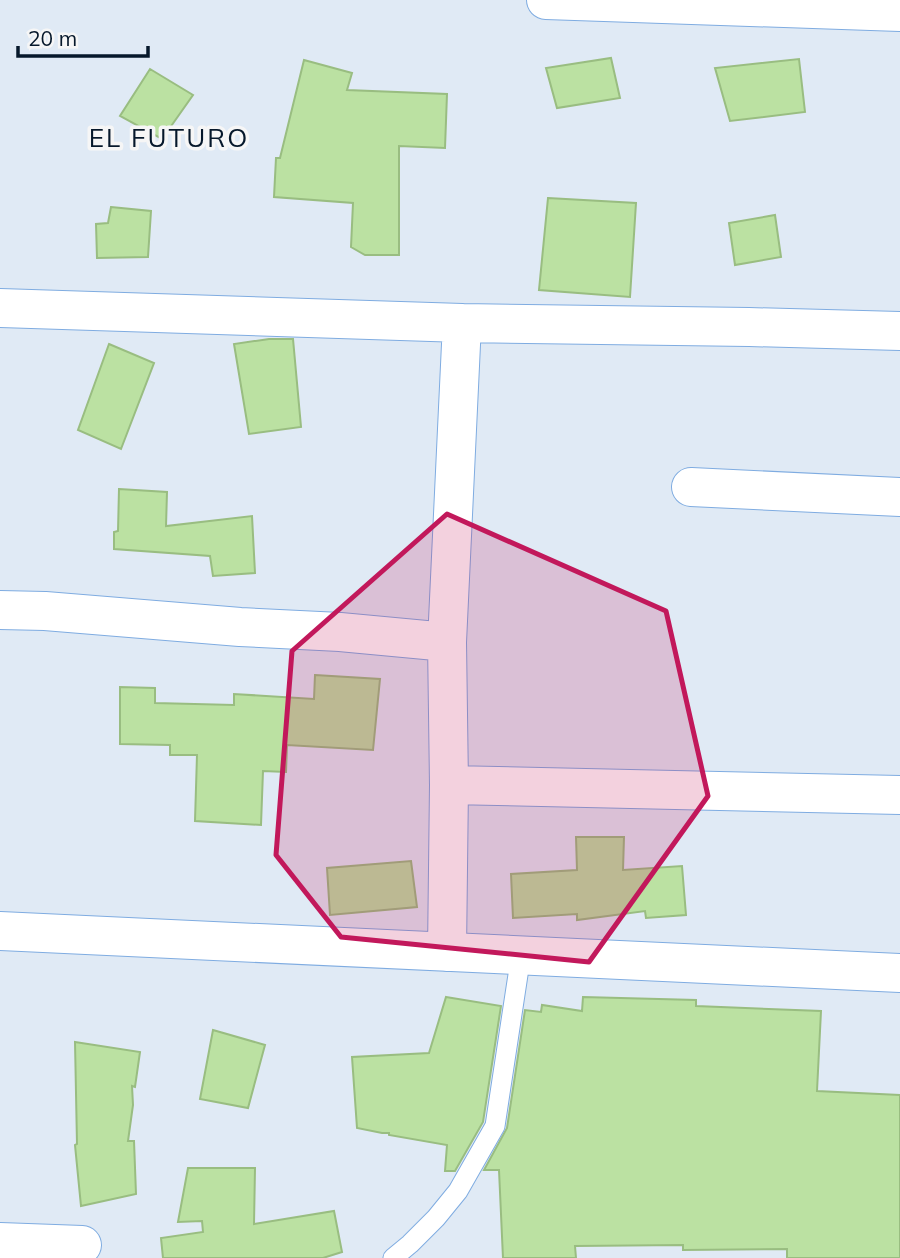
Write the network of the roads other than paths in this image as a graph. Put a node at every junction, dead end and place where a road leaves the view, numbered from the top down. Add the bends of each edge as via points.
1 (547, 0) edge
2 (900, 12) edge
3 (0, 308) edge
4 (462, 323) junction
5 (900, 331) edge
6 (691, 487) dead end
7 (900, 497) edge
8 (0, 610) edge
9 (447, 642) junction
10 (449, 785) junction
11 (900, 795) edge
12 (0, 931) edge
13 (447, 952) junction
14 (520, 955) junction
15 (900, 973) edge
16 (0, 1242) edge
17 (82, 1245) dead end
18 (393, 1258) edge

1 - 2 street
3 - 4 street
4 - 5 street
4 - 9 street
6 - 7 street
8 - 9 street
9 - 10 street
10 - 11 street
10 - 13 street
12 - 13 street
13 - 14 street
14 - 15 street
14 - 18 lane via 495,1126 458,1191
16 - 17 street

